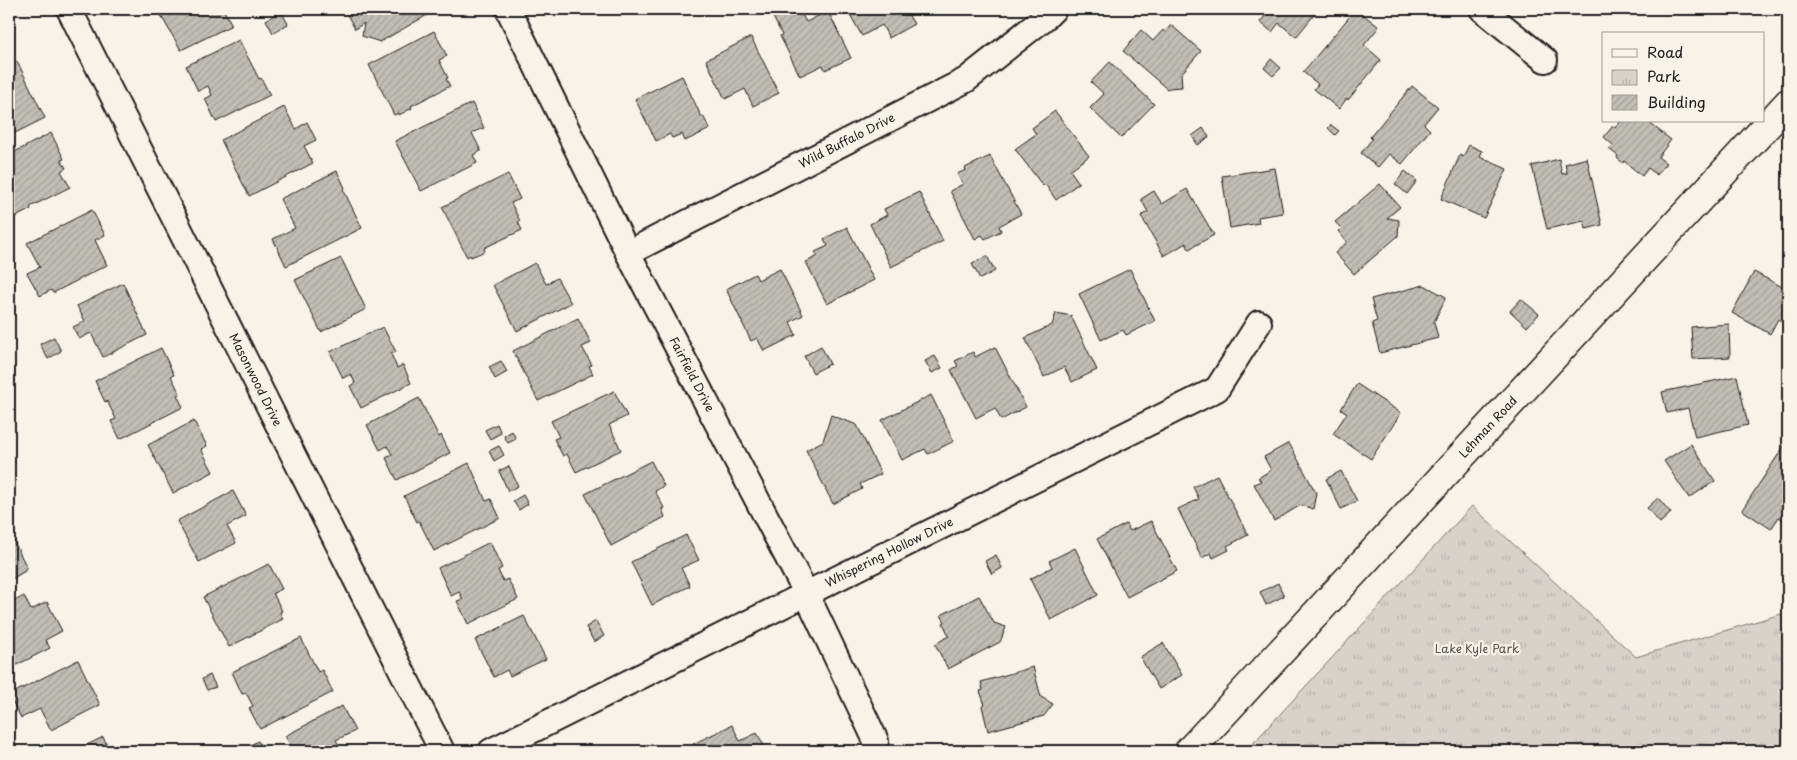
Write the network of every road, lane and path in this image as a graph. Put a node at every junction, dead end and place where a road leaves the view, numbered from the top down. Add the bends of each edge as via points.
1 (69, 9) edge
2 (508, 9) edge
3 (1054, 9) edge
4 (1482, 9) edge
5 (1545, 60) dead end
6 (1788, 103) edge
7 (628, 253) junction
8 (1259, 323) dead end
9 (806, 593) junction
10 (876, 741) dead end
11 (442, 751) edge
12 (491, 751) edge
13 (1189, 751) edge

1 - 11 street, Masonwood Drive
2 - 7 street, Fairfield Drive
3 - 7 street, Wild Buffalo Drive via 966,80
4 - 5 street
6 - 13 street, Lehman Road
7 - 9 street, Fairfield Drive
8 - 9 street, Whispering Hollow Drive via 1217,389
9 - 10 street, Fairfield Drive
9 - 12 street, Whispering Hollow Drive

